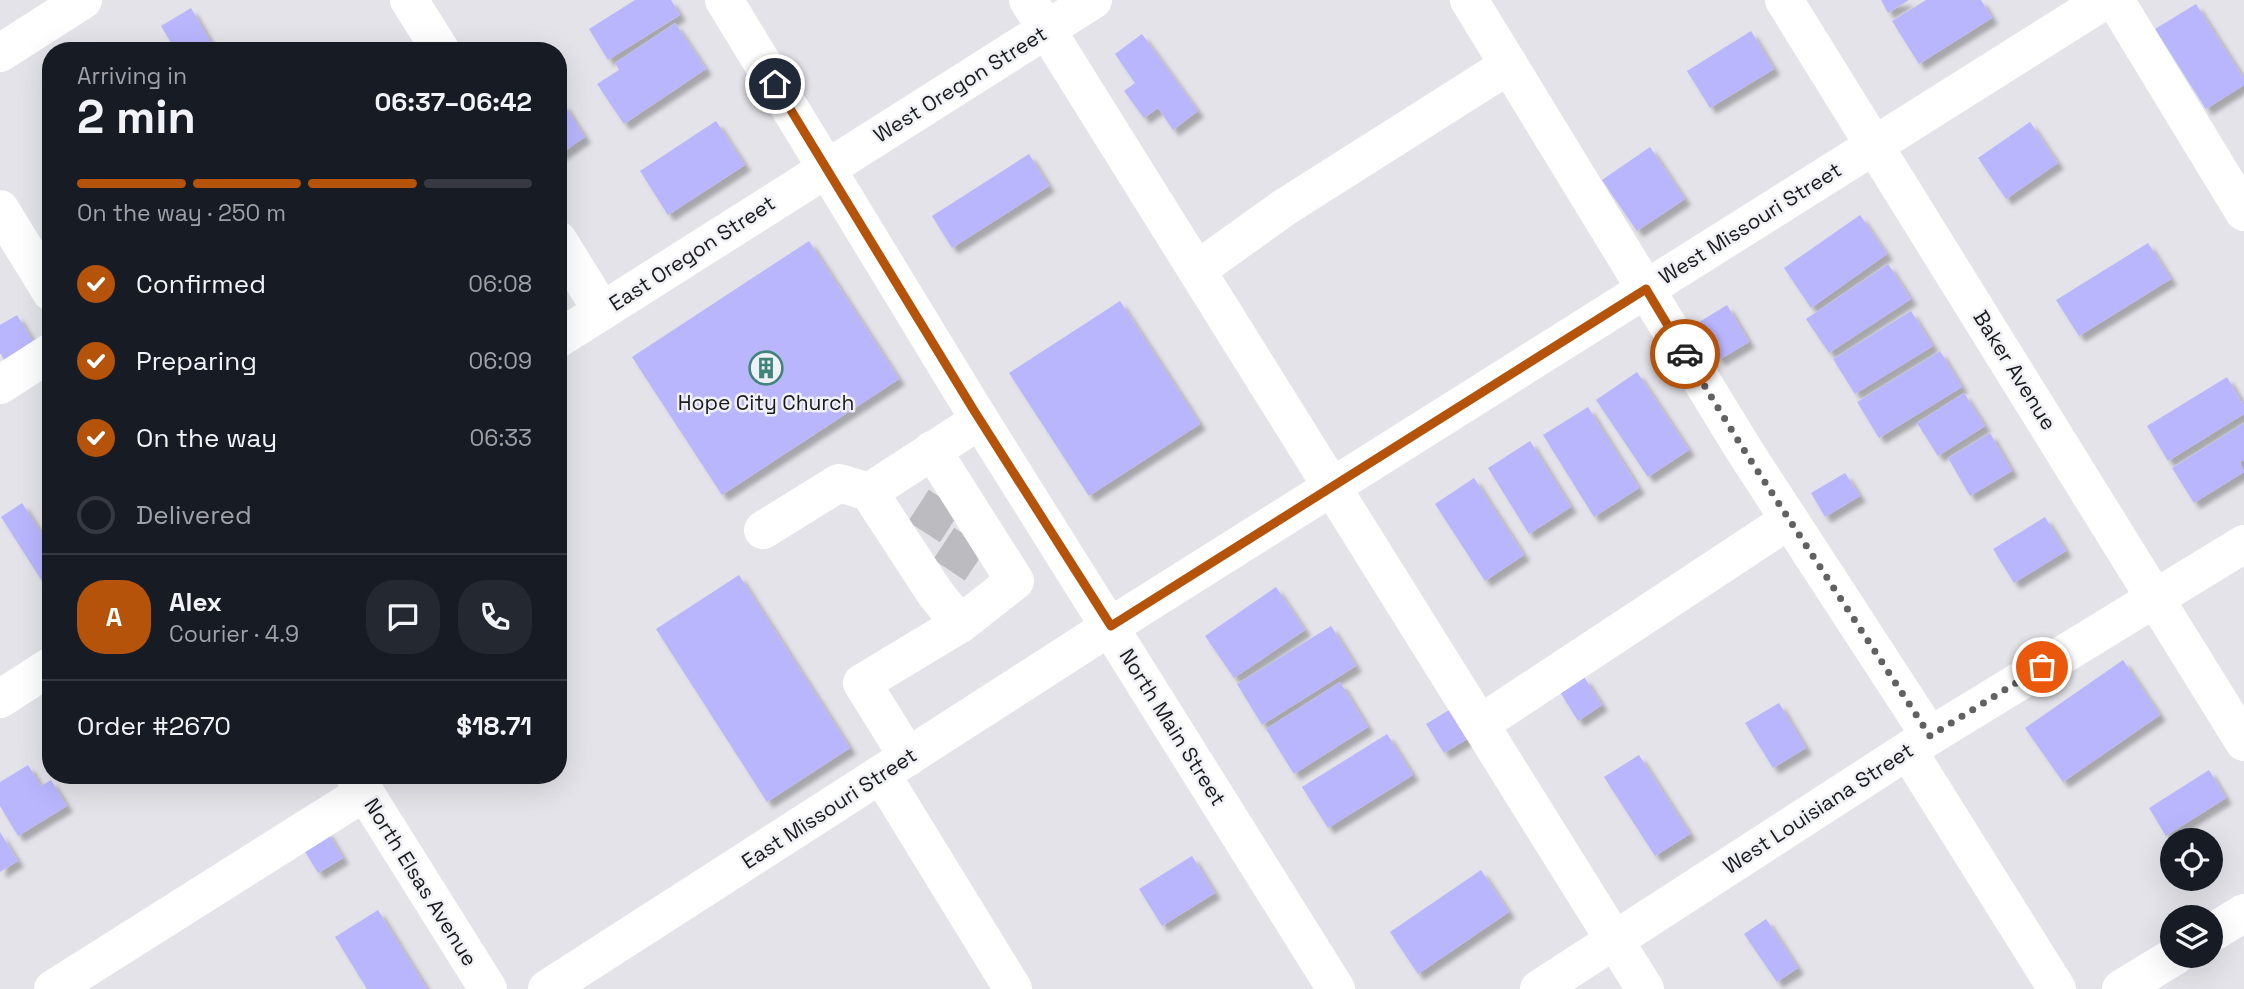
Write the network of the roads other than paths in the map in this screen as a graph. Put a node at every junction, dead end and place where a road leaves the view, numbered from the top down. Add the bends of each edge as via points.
1 (83, 0) edge
2 (409, 0) edge
3 (724, 0) edge
4 (1093, 0) edge
5 (1469, 0) edge
6 (1784, 0) edge
7 (2106, 0) edge
8 (1037, 15) edge
9 (435, 42) edge
10 (0, 53) edge
11 (1509, 65) junction
12 (1875, 144) junction
13 (827, 168) junction
14 (0, 209) edge
15 (2244, 212) edge
16 (567, 255) edge
17 (1197, 270) junction
18 (42, 277) edge
19 (1646, 289) junction
20 (602, 311) junction
21 (567, 333) edge
22 (42, 358) edge
23 (0, 385) edge
24 (980, 420) junction
25 (932, 450) junction
26 (1332, 487) junction
27 (869, 492) junction
28 (1789, 520) junction
29 (763, 530) dead end
30 (2244, 544) edge
31 (2154, 598) junction
32 (960, 624) junction
33 (1111, 626) junction
34 (42, 672) edge
35 (0, 699) edge
36 (1480, 724) junction
37 (2244, 742) edge
38 (1919, 743) junction
39 (894, 766) junction
40 (359, 784) edge
41 (2244, 913) edge
42 (2223, 926) edge
43 (1614, 940) junction
44 (2160, 965) edge
45 (53, 989) edge
46 (488, 989) edge
47 (547, 989) edge
48 (1013, 989) edge
49 (1336, 989) edge
50 (1539, 989) edge
51 (1645, 989) edge
52 (2057, 989) edge
53 (2121, 989) edge

1 - 10 street
2 - 9 street
3 - 13 street, North Main Street
4 - 8 street, West Oregon Street
5 - 11 street
6 - 12 street, Baker Avenue
7 - 12 street, West Missouri Street
7 - 15 street
8 - 13 street, West Oregon Street
8 - 17 street
11 - 17 street via 1285,207
11 - 19 street
12 - 19 street, West Missouri Street
12 - 31 street, Baker Avenue
13 - 20 street, East Oregon Street
13 - 24 street, North Main Street
14 - 18 street
16 - 20 street
17 - 26 street
19 - 26 street, West Missouri Street
19 - 28 street
20 - 21 street, East Oregon Street
22 - 23 street
24 - 25 street
24 - 33 street, North Main Street
25 - 27 street
25 - 32 street via 951,490 1015,581
26 - 33 street, West Missouri Street
26 - 36 street
27 - 29 street via 839,483
27 - 32 street via 917,545 942,581
28 - 36 street
28 - 38 street
30 - 31 street, West Louisiana Street
31 - 37 street, Baker Avenue
31 - 38 street, West Louisiana Street
32 - 39 street via 862,683
33 - 39 street, East Missouri Street
33 - 49 street, North Main Street
34 - 35 street
36 - 43 street
38 - 43 street, West Louisiana Street
38 - 52 street
39 - 47 street, East Missouri Street
39 - 48 street
40 - 45 street
40 - 46 street, North Elsas Avenue
41 - 42 street
43 - 50 street, West Louisiana Street
43 - 51 street
44 - 53 street

